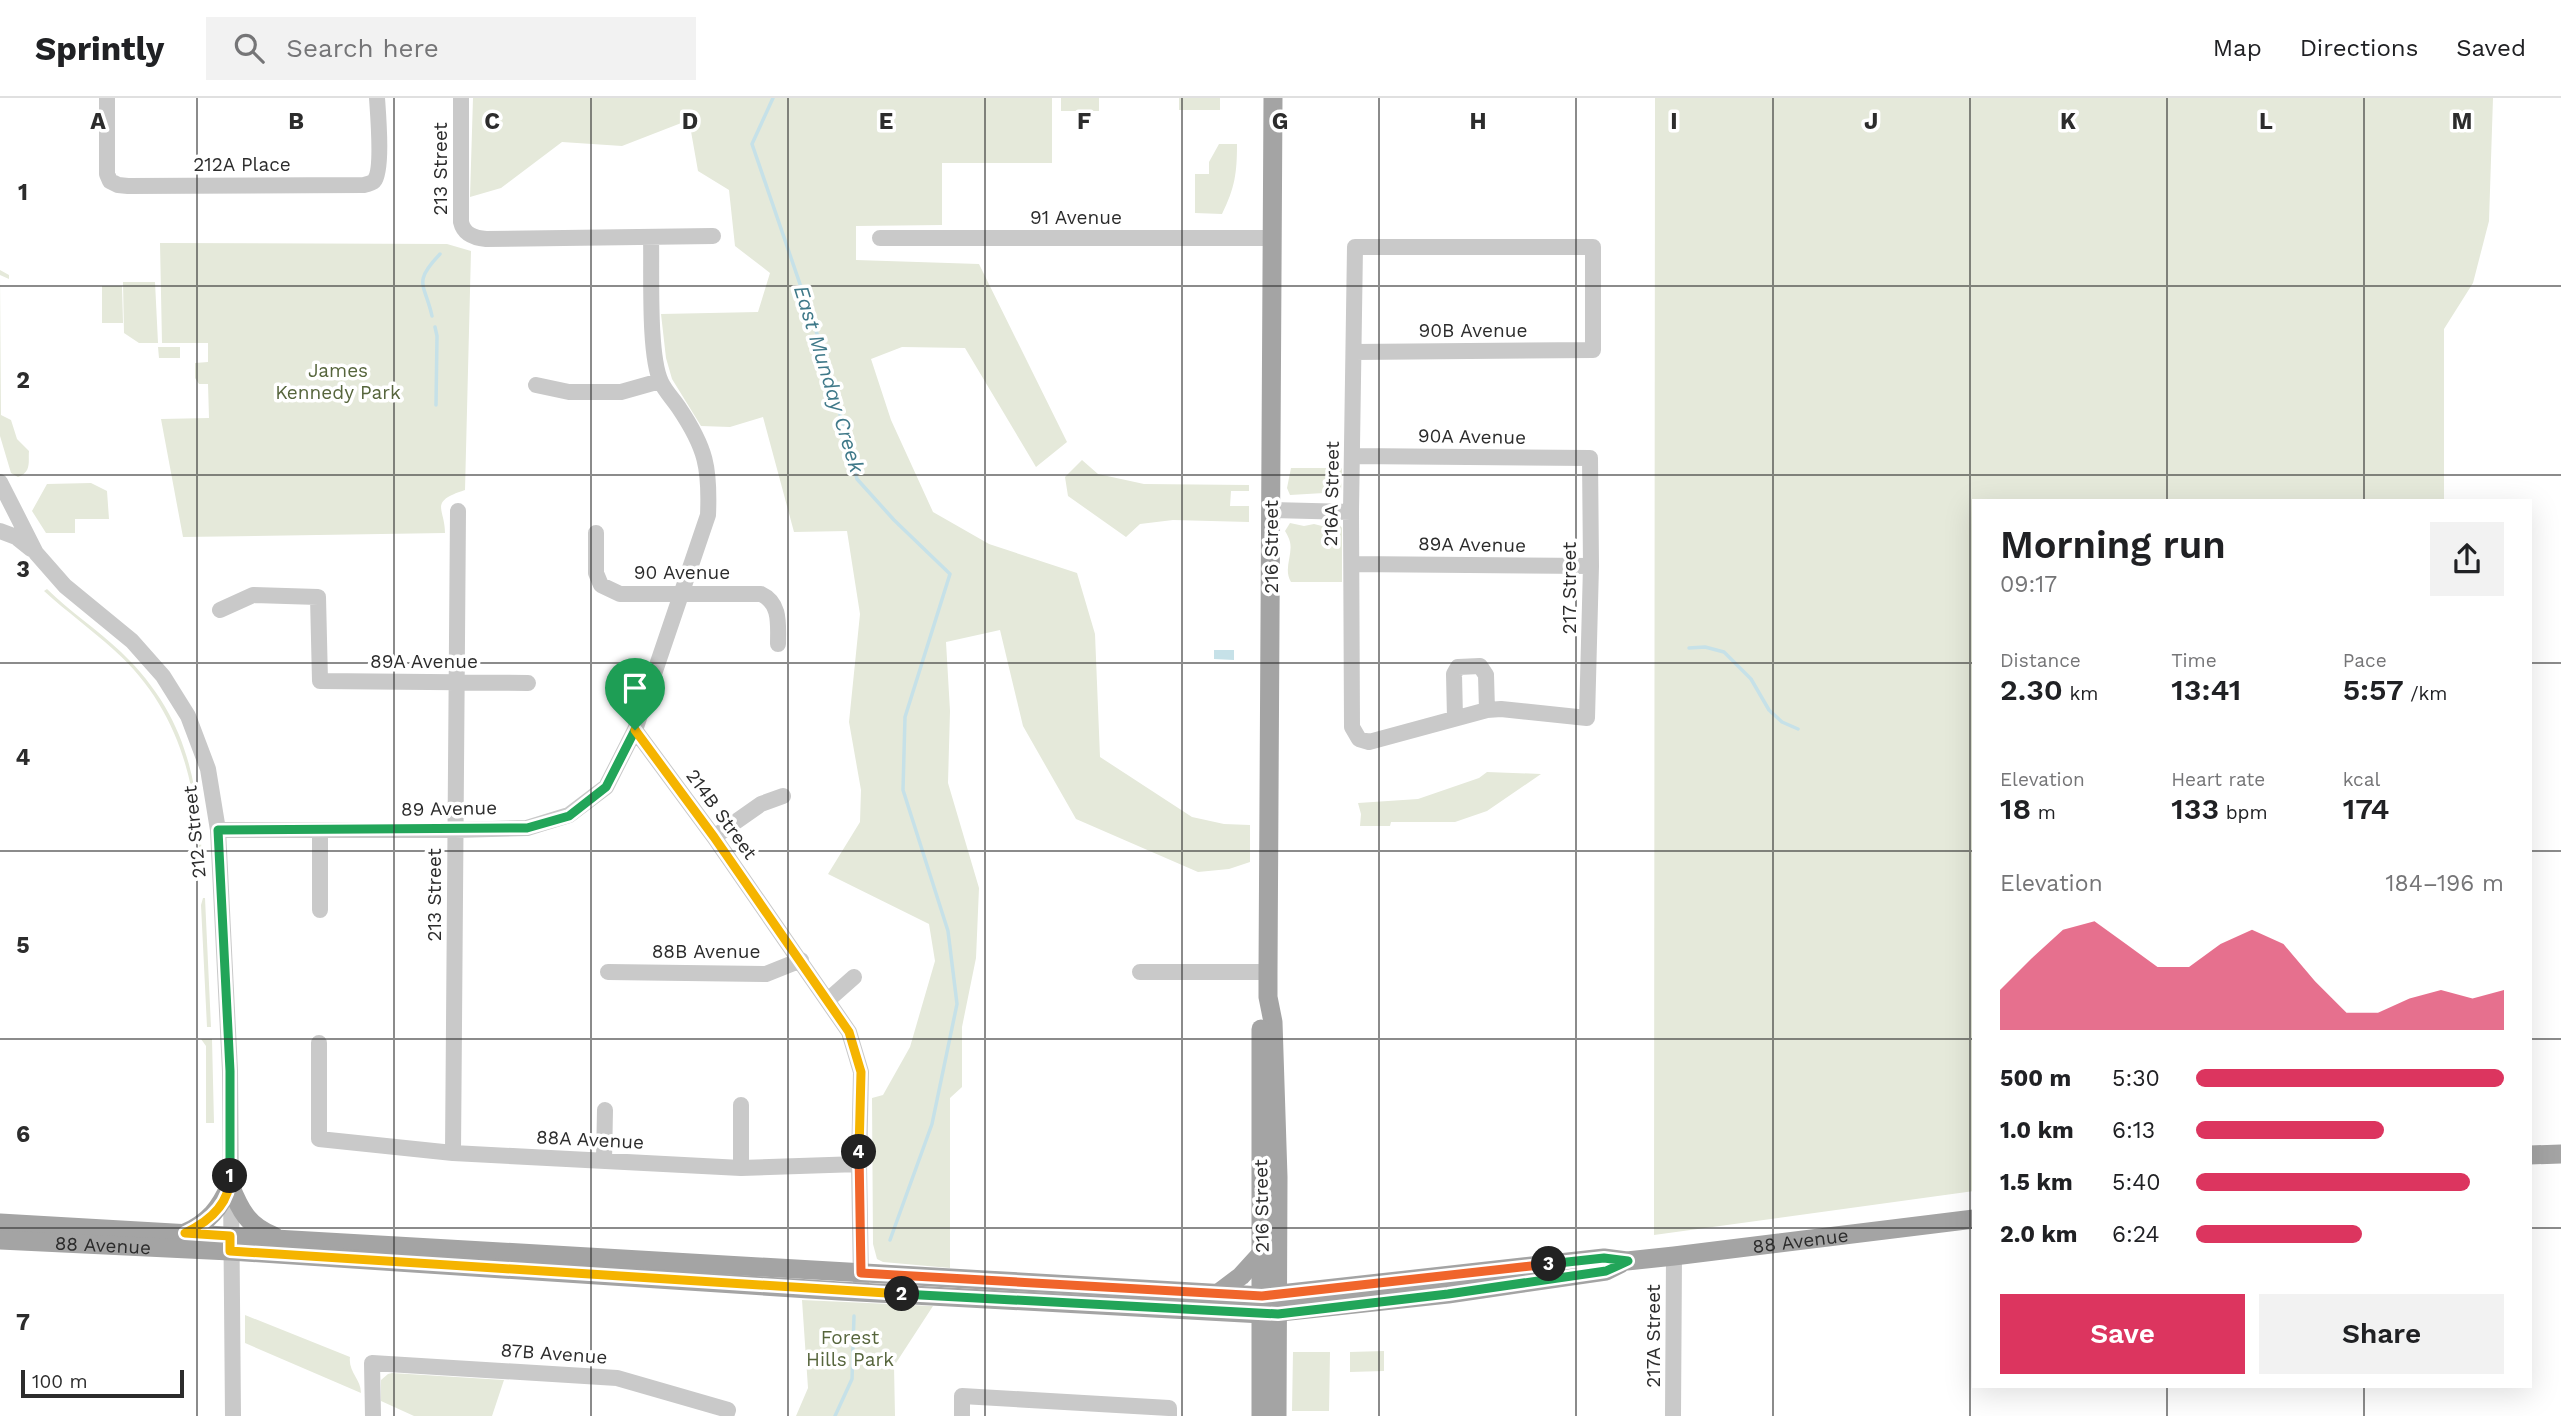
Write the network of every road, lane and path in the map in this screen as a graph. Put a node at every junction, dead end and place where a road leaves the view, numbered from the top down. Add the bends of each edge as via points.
1 (107, 98) edge
2 (377, 98) edge
3 (461, 98) edge
4 (1273, 98) edge
5 (713, 236) dead end
6 (652, 237) junction
7 (880, 238) dead end
8 (1273, 238) junction
9 (1593, 350) joint
10 (1354, 352) junction
11 (660, 381) junction
12 (536, 386) dead end
13 (1353, 456) junction
14 (1590, 458) joint
15 (0, 482) edge
16 (4, 504) edge
17 (1272, 510) junction
18 (458, 511) dead end
19 (1351, 512) junction
20 (0, 531) edge
21 (596, 533) dead end
22 (36, 553) junction
23 (1352, 564) junction
24 (1591, 566) junction
25 (682, 593) junction
26 (220, 610) dead end
27 (778, 644) dead end
28 (528, 682) dead end
29 (456, 683) junction
30 (1487, 710) junction
31 (1455, 718) junction
32 (635, 730) junction
33 (783, 796) dead end
34 (218, 830) junction
35 (320, 830) junction
36 (455, 830) junction
37 (714, 837) junction
38 (320, 910) dead end
39 (801, 960) junction
40 (608, 972) dead end
41 (1140, 972) dead end
42 (1268, 972) junction
43 (854, 978) dead end
44 (1268, 997) junction
45 (828, 1000) junction
46 (319, 1043) dead end
47 (741, 1105) dead end
48 (605, 1110) dead end
49 (453, 1153) junction
50 (2561, 1154) edge
51 (2532, 1155) edge
52 (604, 1161) junction
53 (859, 1164) junction
54 (741, 1168) junction
55 (230, 1185) junction
56 (1972, 1219) edge
57 (0, 1223) edge
58 (185, 1233) junction
59 (281, 1238) junction
60 (0, 1240) edge
61 (230, 1243) junction
62 (1261, 1254) junction
63 (1674, 1256) junction
64 (861, 1282) junction
65 (1217, 1294) junction
66 (1270, 1305) junction
67 (1169, 1412) edge
68 (727, 1413) edge
69 (233, 1416) edge
70 (373, 1416) edge
71 (962, 1416) edge
72 (1261, 1416) edge
73 (1278, 1416) edge
74 (1673, 1416) edge

1 - 2 street, 212A Place via 107,174 110,181 128,186 372,183 378,165
3 - 6 street, 213 Street via 461,222 465,232 486,239
4 - 8 main road, 216 Street
5 - 6 street
6 - 11 street via 654,349
7 - 8 street, 91 Avenue
8 - 17 main road, 216 Street
9 - 10 street, 90B Avenue
9 - 10 street, 216A Street via 1593,247 1355,247
10 - 13 street, 216A Street
11 - 12 street via 621,392 569,392
11 - 25 street via 705,454 709,483 708,515
13 - 14 street, 90A Avenue
13 - 19 street, 216A Street
14 - 24 street, 217 Street
15 - 16 street, 212 Street
16 - 22 street, 212 Street
17 - 19 street
17 - 42 main road, 216 Street
18 - 29 street, 213 Street
19 - 23 street, 216A Street
20 - 22 street
21 - 25 street, 90 Avenue via 596,573 601,585 620,594
22 - 34 street, 212 Street via 65,586 132,640 175,694 208,769
23 - 24 street, 89A Avenue
23 - 31 street, 216A Street via 1352,727 1359,739 1369,742
24 - 30 street, 217 Street via 1587,718
25 - 27 street, 90 Avenue via 767,597 778,615
25 - 32 street
26 - 29 street, 89A Avenue via 253,596 317,597 320,681
28 - 29 street, 89A Avenue
29 - 36 street, 213 Street
30 - 31 street
30 - 31 street via 1486,675 1480,666 1458,667 1454,674
32 - 36 street, 89 Avenue via 606,787 569,816 527,828
32 - 37 street, 214B Street
33 - 37 street via 761,804
34 - 35 street, 89 Avenue
34 - 55 street, 212 Street via 230,1071
35 - 36 street, 89 Avenue
35 - 38 street
36 - 49 street, 213 Street
37 - 39 street, 214B Street
39 - 40 street, 88B Avenue via 766,974
39 - 45 street, 214B Street
41 - 42 street
42 - 44 main road, 216 Street
43 - 45 street
44 - 62 main road, 216 Street via 1261,1021
44 - 66 main road, 216 Street via 1273,1022
45 - 53 street, 214B Street via 849,1032 861,1072
46 - 49 street, 88A Avenue via 319,1139
47 - 54 street
48 - 52 street
49 - 52 street, 88A Avenue
50 - 51 main road
52 - 54 street, 88A Avenue
53 - 54 street, 88A Avenue
53 - 64 street, 214B Street
55 - 58 main road via 215,1213
55 - 59 main road via 250,1223
55 - 61 street, 212 Street
56 - 63 main road, 88 Avenue
57 - 58 main road, 88 Avenue
58 - 61 main road, 88 Avenue
59 - 61 main road, 88 Avenue
59 - 64 main road, 88 Avenue
60 - 61 main road, 88 Avenue
61 - 64 main road, 88 Avenue
61 - 69 street, 212 Street
62 - 65 main road
62 - 66 main road, 216 Street
63 - 66 main road, 88 Avenue via 1628,1261 1604,1258
63 - 74 street, 217A Street
64 - 65 main road, 88 Avenue
64 - 66 main road, 88 Avenue
65 - 66 main road, 88 Avenue
66 - 72 main road, 216 Street
66 - 73 main road, 216 Street
67 - 71 street via 962,1396
68 - 70 street, 87B Avenue via 617,1378 372,1363

